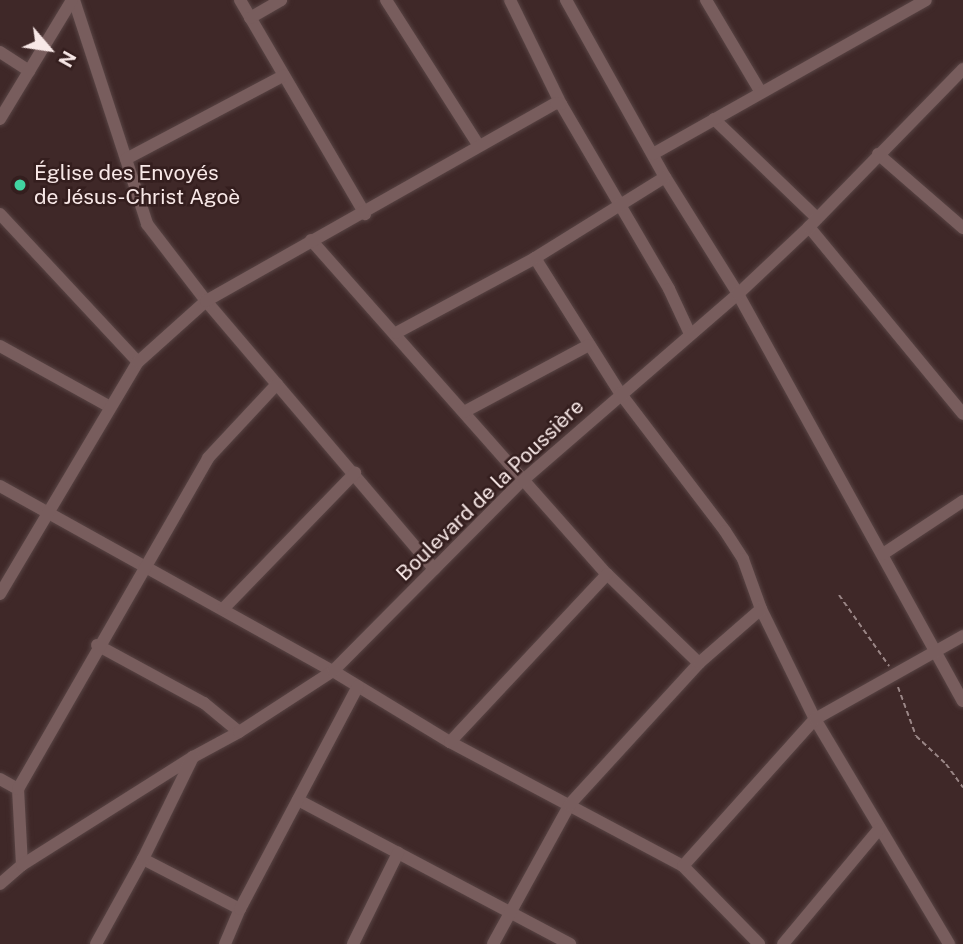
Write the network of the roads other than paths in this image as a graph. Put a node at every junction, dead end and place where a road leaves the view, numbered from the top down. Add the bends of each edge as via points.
1 (73, 0) edge
2 (240, 0) edge
3 (281, 0) edge
4 (386, 0) edge
5 (510, 0) edge
6 (566, 0) edge
7 (706, 0) edge
8 (926, 0) edge
9 (250, 18) junction
10 (0, 52) edge
11 (963, 69) edge
12 (29, 71) junction
13 (283, 76) junction
14 (760, 91) junction
15 (561, 104) junction
16 (0, 119) edge
17 (714, 119) junction
18 (480, 146) junction
19 (653, 153) junction
20 (878, 153) junction
21 (126, 159) junction
22 (665, 177) junction
23 (620, 206) junction
24 (0, 214) edge
25 (365, 214) junction
26 (813, 222) junction
27 (963, 228) edge
28 (311, 240) junction
29 (535, 258) junction
30 (737, 294) junction
31 (206, 301) junction
32 (396, 332) junction
33 (690, 334) junction
34 (589, 345) junction
35 (0, 346) edge
36 (138, 362) junction
37 (277, 384) junction
38 (620, 393) junction
39 (110, 407) junction
40 (464, 412) junction
41 (963, 414) edge
42 (355, 473) junction
43 (522, 481) junction
44 (0, 485) edge
45 (963, 501) edge
46 (47, 512) junction
47 (883, 554) junction
48 (144, 566) junction
49 (434, 569) junction
50 (607, 574) junction
51 (0, 594) edge
52 (223, 609) junction
53 (761, 609) junction
54 (963, 636) edge
55 (97, 645) junction
56 (937, 653) junction
57 (699, 663) junction
58 (333, 671) junction
59 (358, 686) junction
60 (963, 701) edge
61 (816, 719) junction
62 (239, 732) junction
63 (450, 742) junction
64 (193, 757) junction
65 (0, 779) edge
66 (18, 789) junction
67 (298, 800) junction
68 (570, 804) junction
69 (879, 829) junction
70 (398, 853) junction
71 (143, 859) junction
72 (22, 864) junction
73 (683, 866) junction
74 (0, 884) edge
75 (240, 909) junction
76 (509, 913) junction
77 (96, 944) edge
78 (225, 944) edge
79 (353, 944) edge
80 (493, 944) edge
81 (570, 944) edge
82 (759, 944) edge
83 (783, 944) edge
84 (949, 944) edge

1 - 12 street
1 - 21 street
2 - 9 street
3 - 9 street
4 - 18 street
5 - 15 street
6 - 19 street
7 - 14 street
8 - 14 street
9 - 13 street
10 - 12 street
11 - 20 street, Boulevard de la Poussière
12 - 16 street
13 - 21 street
13 - 25 street
14 - 17 street
15 - 18 street
15 - 23 street
17 - 19 street
17 - 26 street
18 - 25 street
19 - 22 street
20 - 26 street, Boulevard de la Poussière
20 - 27 street
21 - 31 street via 147,224
22 - 23 street
22 - 30 street
23 - 29 street
23 - 33 street
24 - 36 street
25 - 28 street
26 - 30 street, Boulevard de la Poussière
26 - 41 street
28 - 31 street
28 - 32 street
29 - 32 street
29 - 34 street
30 - 33 street, Boulevard de la Poussière
30 - 47 street
31 - 36 street
31 - 37 street
32 - 40 street
33 - 38 street, Boulevard de la Poussière
34 - 38 street
34 - 40 street
35 - 39 street
36 - 39 street
37 - 42 street
37 - 48 street via 208,458
38 - 43 street, Boulevard de la Poussière
38 - 53 street via 725,531 751,576
39 - 46 street
40 - 43 street
42 - 49 street
42 - 52 street
43 - 49 street, Boulevard de la Poussière
43 - 50 street
44 - 46 street
45 - 47 street
46 - 48 street
46 - 51 street
47 - 56 street
48 - 52 street
48 - 55 street
49 - 58 street, Boulevard de la Poussière
50 - 57 street
50 - 63 street
52 - 58 street
53 - 57 street
53 - 61 street
54 - 56 street
55 - 62 street via 204,703
55 - 66 street
56 - 60 street
56 - 61 street
57 - 68 street
58 - 59 street
58 - 62 street, Boulevard de la Poussière
59 - 63 street
59 - 67 street
61 - 69 street
61 - 73 street
62 - 64 street, Boulevard de la Poussière
63 - 68 street
64 - 71 street
64 - 72 street, Boulevard de la Poussière
65 - 66 street
66 - 72 street
67 - 70 street
67 - 75 street
68 - 73 street
68 - 76 street
69 - 83 street
69 - 84 street
70 - 76 street
70 - 79 street
71 - 75 street
71 - 77 street
72 - 74 street, Boulevard de la Poussière
73 - 82 street
75 - 78 street
76 - 80 street
76 - 81 street

